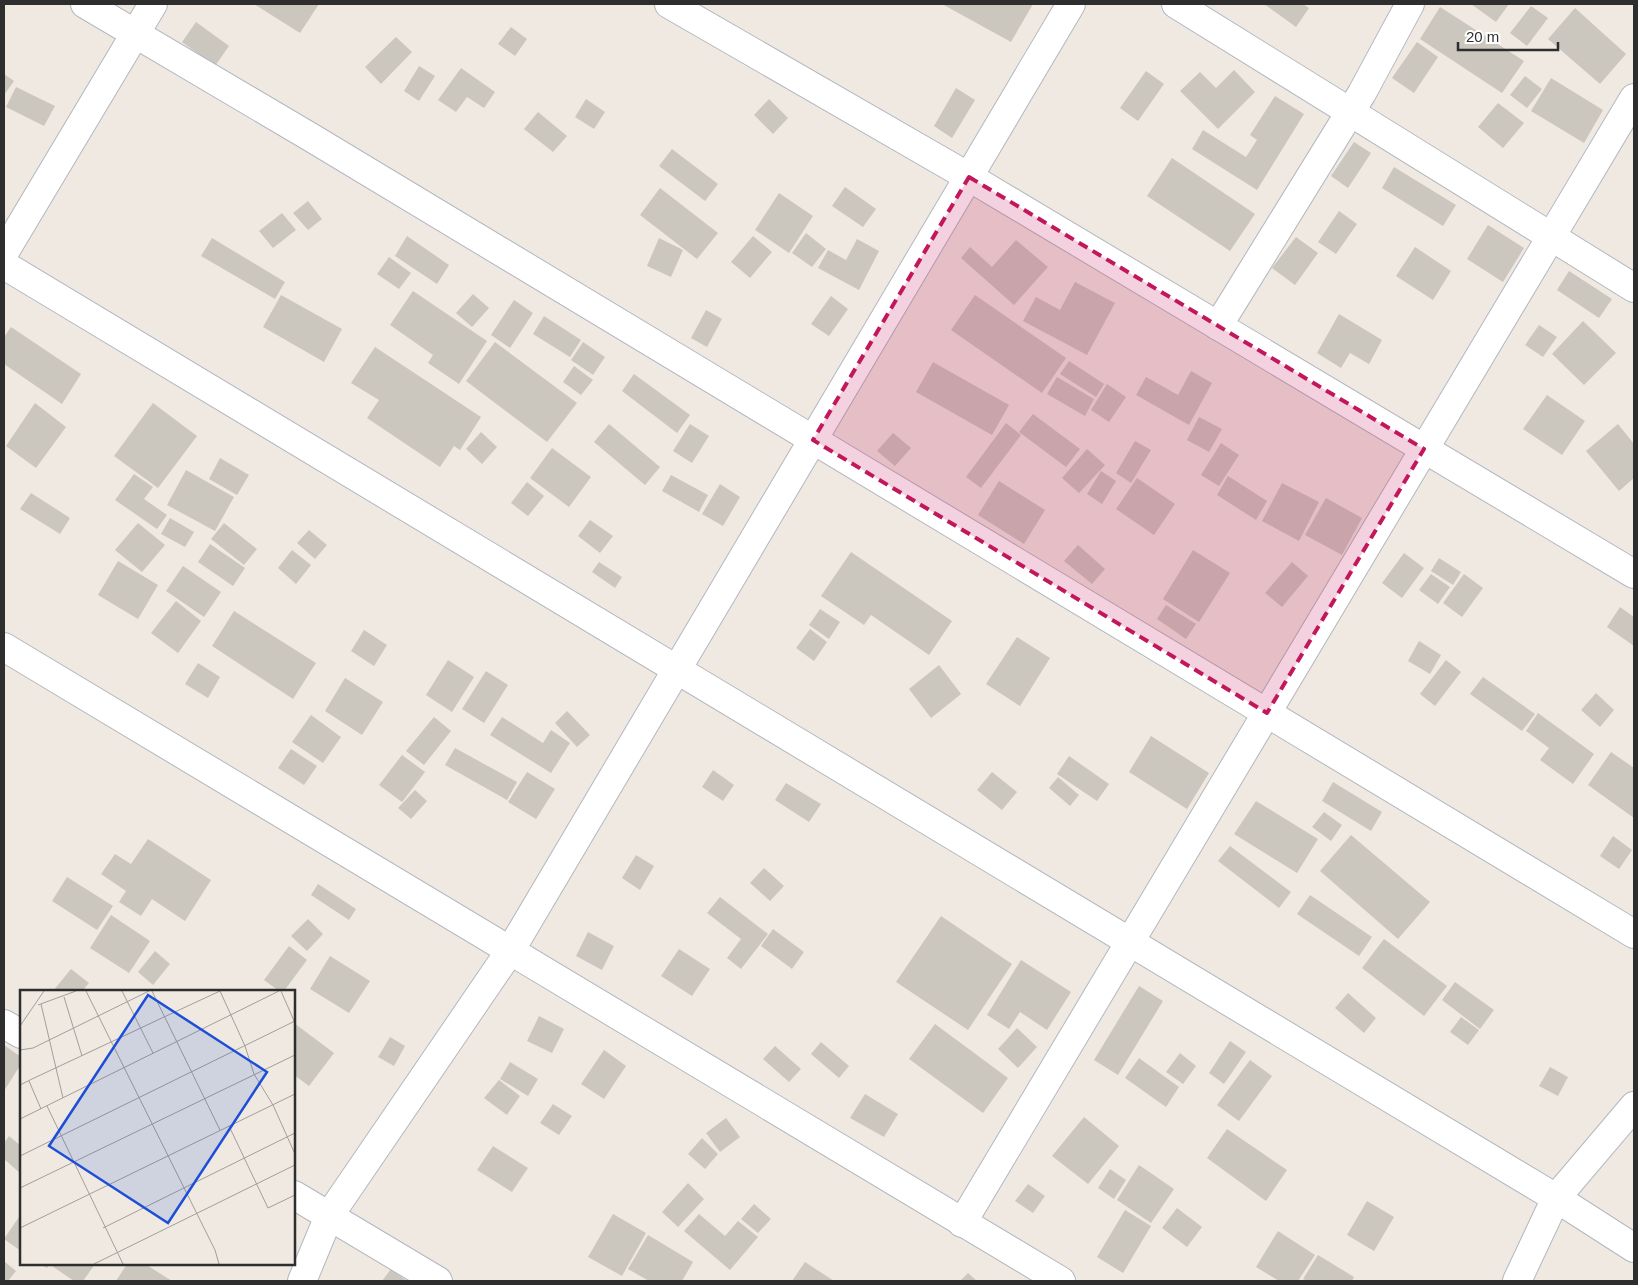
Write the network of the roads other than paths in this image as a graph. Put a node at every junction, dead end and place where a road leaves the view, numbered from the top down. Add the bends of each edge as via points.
1 (85, 4) edge
2 (153, 4) edge
3 (669, 4) edge
4 (1071, 4) edge
5 (1176, 4) edge
6 (1410, 4) edge
7 (135, 34) junction
8 (1634, 98) edge
9 (1350, 112) junction
10 (969, 177) junction
11 (1551, 237) junction
12 (4, 253) edge
13 (4, 265) edge
14 (1634, 288) edge
15 (1218, 326) junction
16 (812, 440) junction
17 (1424, 449) junction
18 (1634, 574) edge
19 (4, 646) edge
20 (676, 671) junction
21 (1267, 713) junction
22 (1634, 934) edge
23 (1129, 942) junction
24 (510, 951) junction
25 (4, 1024) edge
26 (20, 1033) edge
27 (1634, 1106) edge
28 (295, 1196) edge
29 (1556, 1198) junction
30 (329, 1216) junction
31 (962, 1222) junction
32 (1634, 1248) edge
33 (1032, 1274) edge
34 (302, 1281) edge
35 (438, 1281) edge
36 (1061, 1281) edge
37 (1517, 1281) edge

1 - 7 street
2 - 7 street
3 - 10 street
4 - 10 street
5 - 9 street
6 - 9 street
7 - 12 street
7 - 16 street
8 - 11 street
9 - 11 street
9 - 15 street
10 - 15 street
10 - 16 street
11 - 14 street
11 - 17 street
13 - 20 street
15 - 17 street
16 - 20 street
16 - 21 street
17 - 18 street
17 - 21 street
19 - 24 street
20 - 23 street
20 - 24 street
21 - 22 street
21 - 23 street
23 - 29 street
23 - 31 street
24 - 30 street
24 - 31 street
25 - 26 street
27 - 29 street
28 - 30 street
29 - 32 street
29 - 37 street
30 - 34 street
30 - 35 street
31 - 33 street
33 - 36 street

